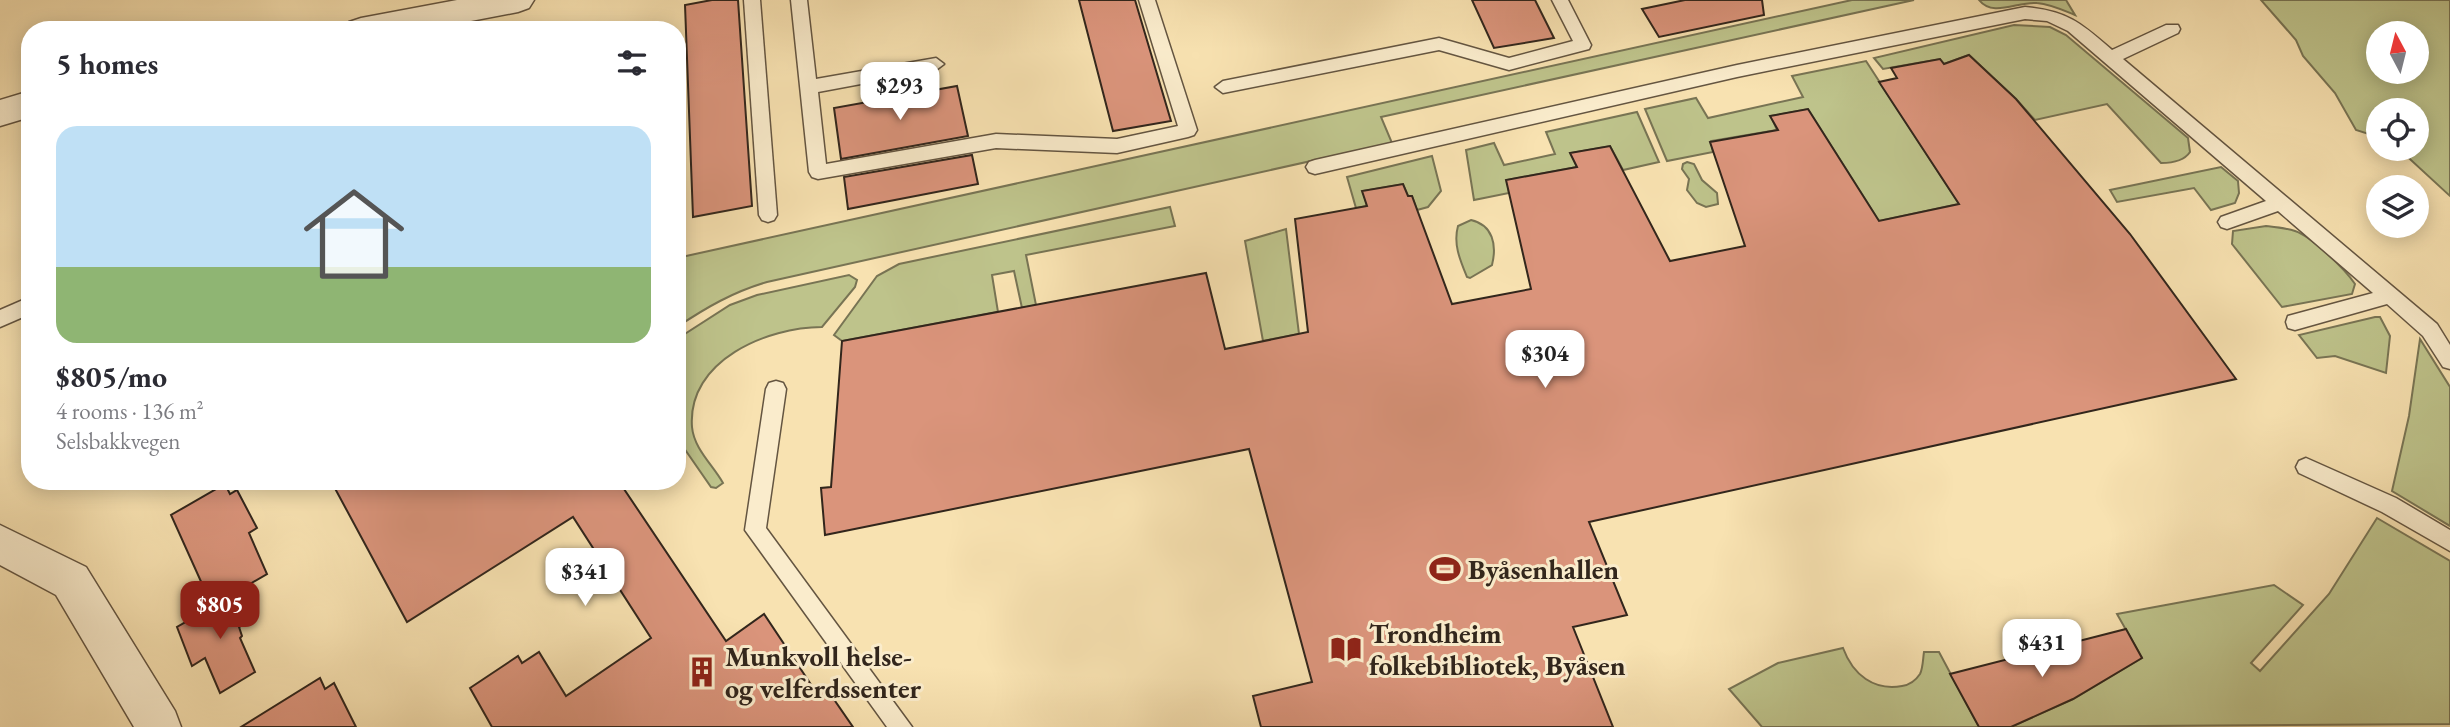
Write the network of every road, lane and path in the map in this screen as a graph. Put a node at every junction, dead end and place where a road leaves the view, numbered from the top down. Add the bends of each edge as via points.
1 (518, 0) edge
2 (752, 0) edge
3 (799, 0) edge
4 (1147, 0) edge
5 (1560, 0) edge
6 (450, 7) edge
7 (415, 21) edge
8 (2172, 29) dead end
9 (2110, 58) junction
10 (936, 64) dead end
11 (808, 87) junction
12 (1223, 87) dead end
13 (21, 107) edge
14 (0, 113) edge
15 (1315, 167) dead end
16 (2279, 203) junction
17 (768, 215) dead end
18 (2227, 222) dead end
19 (2389, 296) junction
20 (21, 310) edge
21 (0, 320) edge
22 (2295, 322) dead end
23 (2450, 328) edge
24 (2430, 330) junction
25 (2450, 361) edge
26 (776, 389) dead end
27 (2306, 467) dead end
28 (2450, 541) edge
29 (0, 544) edge
30 (159, 727) edge
31 (901, 727) edge

1 - 6 street
2 - 17 lane
3 - 11 lane
4 - 11 lane via 1188,130 1117,146 996,142 818,172
5 - 12 lane via 1583,45 1509,64 1439,44
6 - 7 street
8 - 9 lane
9 - 15 lane via 2074,27 2050,15 2025,13 1737,71
9 - 16 lane
10 - 11 lane
13 - 14 street
16 - 18 lane
16 - 19 lane
19 - 22 lane
19 - 24 lane
20 - 21 lane
23 - 24 lane
24 - 25 lane
26 - 31 lane via 755,530
27 - 28 lane via 2389,505
29 - 30 street via 71,581

